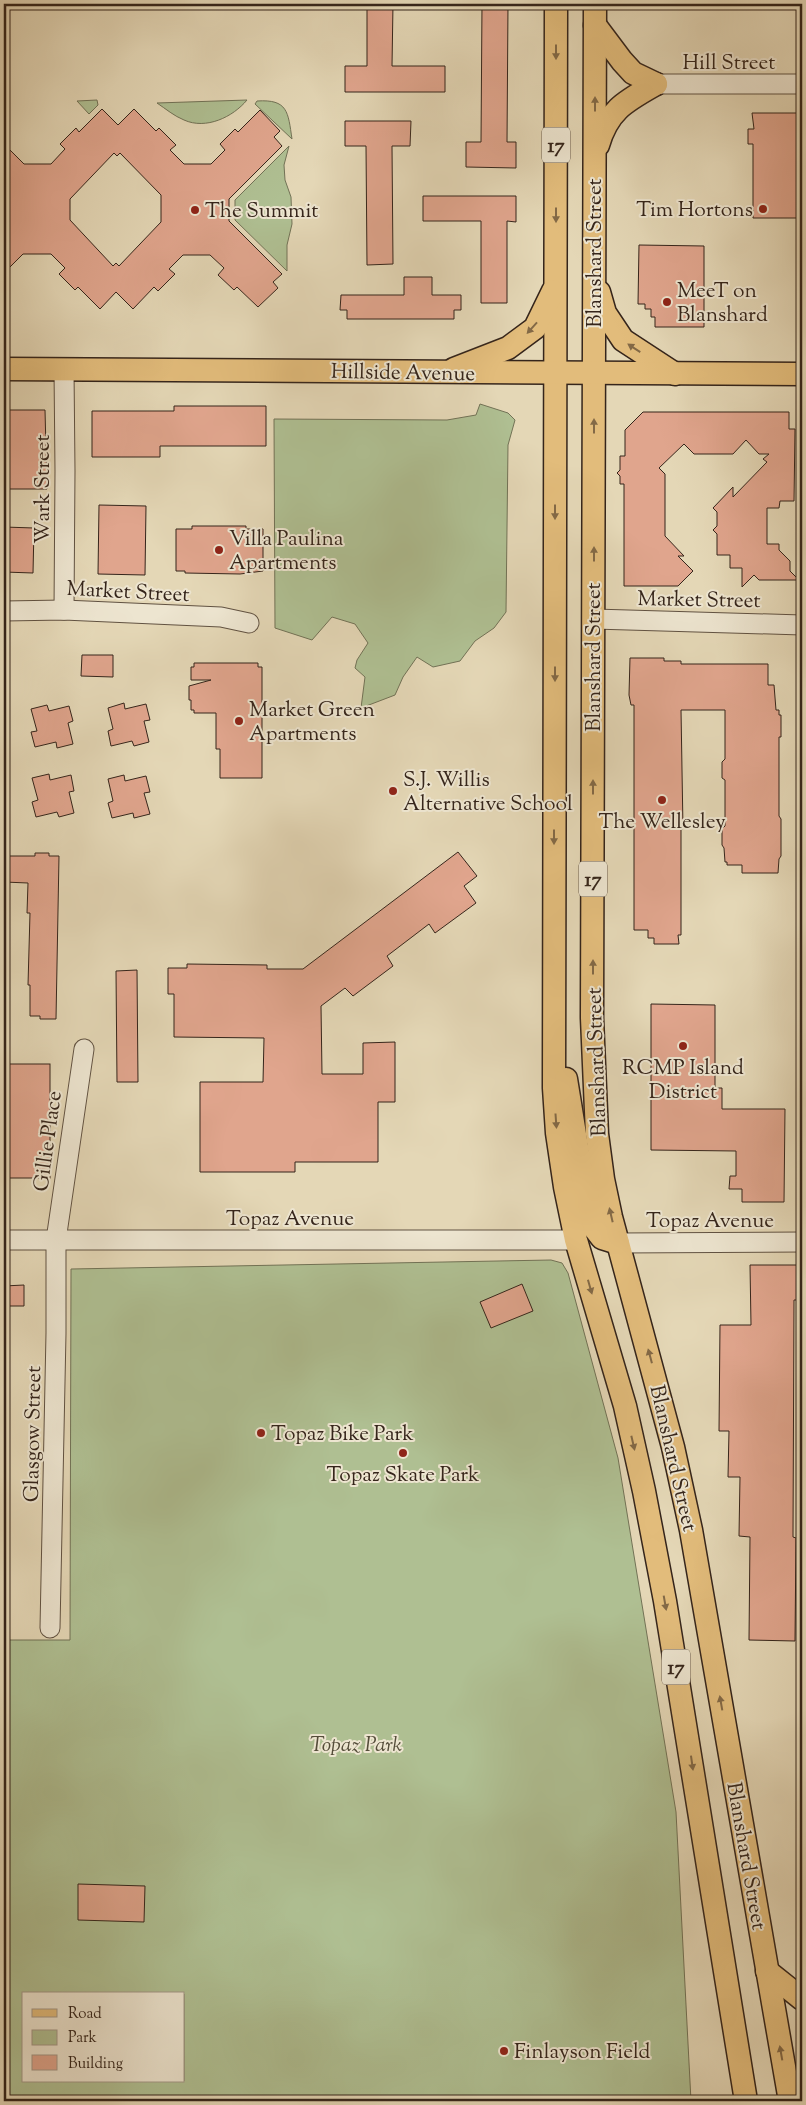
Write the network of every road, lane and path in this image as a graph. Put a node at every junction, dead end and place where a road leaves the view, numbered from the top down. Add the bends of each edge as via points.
1 (556, 4) edge
2 (595, 14) edge
3 (656, 84) junction
4 (802, 84) edge
5 (594, 155) junction
6 (594, 275) junction
7 (556, 286) junction
8 (4, 369) edge
9 (64, 369) junction
10 (444, 373) junction
11 (554, 374) junction
12 (675, 374) junction
13 (802, 374) edge
14 (594, 375) junction
15 (64, 610) junction
16 (4, 611) edge
17 (594, 619) junction
18 (249, 623) dead end
19 (802, 624) edge
20 (554, 1017) junction
21 (84, 1049) dead end
22 (4, 1240) edge
23 (56, 1240) junction
24 (576, 1240) junction
25 (802, 1242) edge
26 (618, 1243) junction
27 (50, 1628) dead end
28 (767, 1971) junction
29 (802, 1998) edge
30 (746, 2101) edge
31 (790, 2101) edge

1 -> 7 main road, Blanshard Street / 17
2 - 3 main road via 622,61 633,73
5 -> 2 main road, Blanshard Street / 17
3 - 4 street, Hill Street
3 - 5 main road via 623,103 603,128
5 - 6 main road, Blanshard Street / 17
12 -> 6 main road via 623,340 605,312
6 - 14 main road, Blanshard Street / 17
7 -> 10 main road via 535,328 508,348
7 - 11 main road, Blanshard Street / 17
8 - 9 main road, Hillside Avenue
9 - 10 main road, Hillside Avenue
9 - 15 street, Wark Street
10 - 11 main road, Hillside Avenue
11 - 14 main road, Hillside Avenue
11 -> 20 main road, Blanshard Street / 17
12 - 13 main road, Hillside Avenue
12 - 14 main road, Hillside Avenue
17 -> 14 main road, Blanshard Street / 17
15 - 16 street, Market Street
15 - 18 street, Market Street via 221,617
17 - 19 street, Market Street
26 -> 17 main road, Blanshard Street / 17 via 603,1179 594,1088
20 -> 24 main road, Blanshard Street / 17 via 557,1133
20 - 26 main road via 580,1165 595,1229 602,1238
21 - 23 street, Gillie Place
22 - 23 street, Topaz Avenue
23 - 24 street, Topaz Avenue
23 - 27 street, Glasgow Street
24 -> 30 main road, Blanshard Street / 17 via 625,1406 648,1510 682,1699
25 - 26 street, Topaz Avenue
28 -> 26 main road, Blanshard Street / 17 via 689,1521 654,1372
28 - 29 main road
31 -> 28 main road, Blanshard Street / 17

